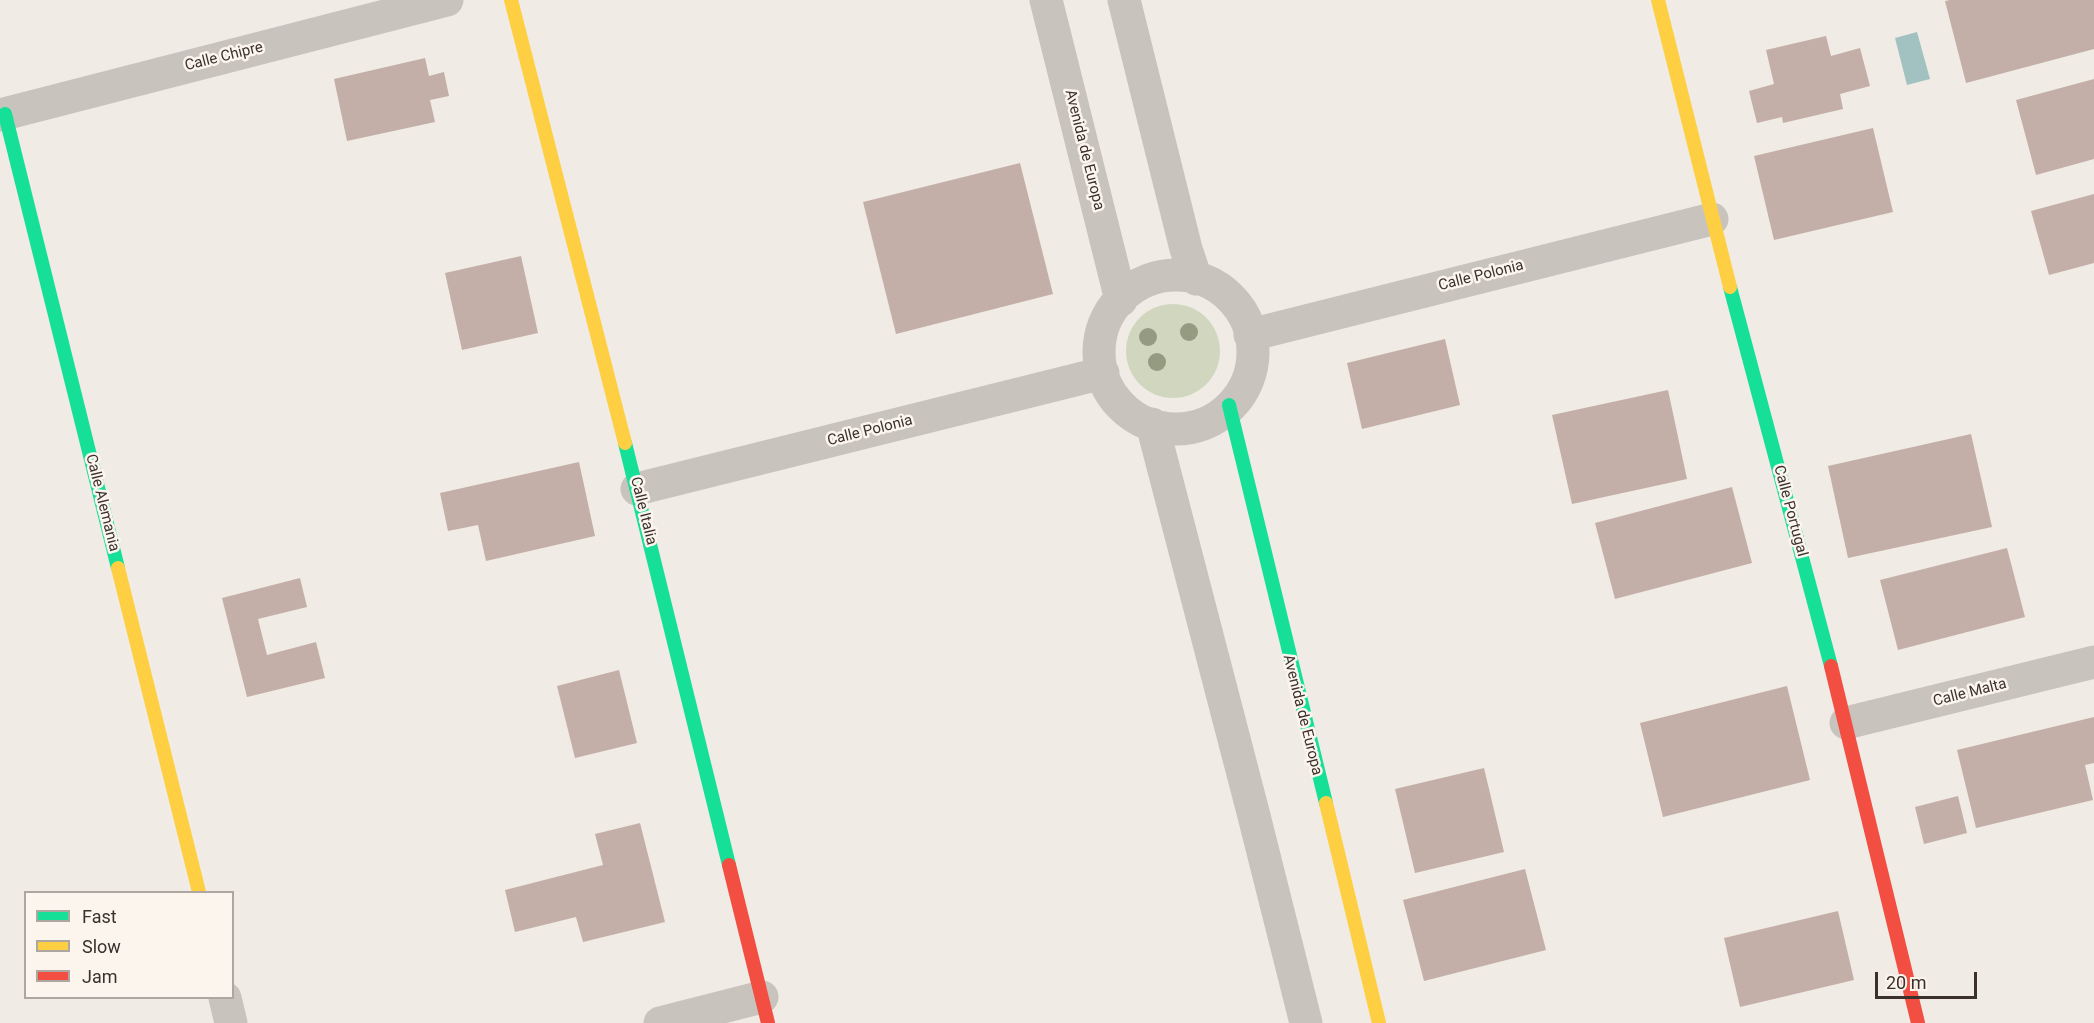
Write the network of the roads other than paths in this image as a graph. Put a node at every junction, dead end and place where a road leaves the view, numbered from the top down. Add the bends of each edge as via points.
1 (447, 0) edge
2 (511, 0) edge
3 (1046, 0) edge
4 (1124, 0) edge
5 (1658, 0) edge
6 (2, 114) edge
7 (1712, 219) junction
8 (1196, 279) junction
9 (1121, 300) junction
10 (1250, 335) junction
11 (1103, 373) junction
12 (1229, 405) junction
13 (1152, 423) junction
14 (638, 489) junction
15 (2094, 662) edge
16 (1846, 723) junction
17 (199, 891) edge
18 (225, 999) edge
19 (765, 1010) edge
20 (231, 1023) edge
21 (660, 1023) edge
22 (1306, 1023) edge
23 (1379, 1023) edge
24 (1918, 1023) edge

1 - 6 street, Calle Chipre
2 - 14 street, Calle Italia
3 - 9 street, Avenida de Europa
4 - 8 street
5 - 7 street, Calle Portugal
6 - 17 street, Calle Alemania
7 - 10 street, Calle Polonia
7 - 16 street, Calle Portugal
8 - 9 street via 1175,273 1136,284
8 - 10 street via 1215,284 1244,312
9 - 11 street via 1108,312 1097,352
10 - 12 street via 1254,352 1244,391
11 - 13 street via 1108,391 1136,420
11 - 14 street, Calle Polonia
12 - 13 street via 1215,420 1175,430
12 - 23 street, Avenida de Europa
13 - 22 street
14 - 19 street, Calle Italia
15 - 16 street, Calle Malta
16 - 24 street, Calle Portugal
18 - 20 street
19 - 21 street

